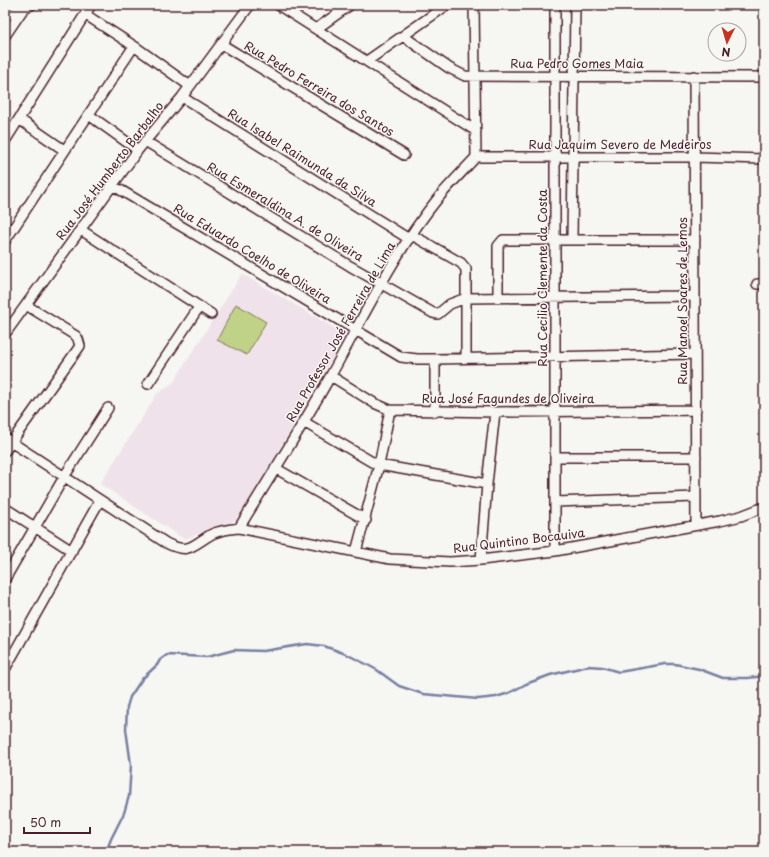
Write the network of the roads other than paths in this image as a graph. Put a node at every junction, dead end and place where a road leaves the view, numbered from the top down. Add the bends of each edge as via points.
1 (91, 5) edge
2 (250, 5) edge
3 (278, 5) edge
4 (350, 5) edge
5 (447, 5) edge
6 (474, 5) edge
7 (555, 5) edge
8 (575, 5) edge
9 (25, 6) edge
10 (86, 15) junction
11 (5, 16) edge
12 (316, 29) junction
13 (5, 36) edge
14 (403, 36) junction
15 (221, 44) junction
16 (134, 46) junction
17 (366, 62) junction
18 (555, 76) junction
19 (574, 76) junction
20 (694, 76) junction
21 (475, 77) junction
22 (764, 77) edge
23 (190, 86) junction
24 (182, 97) junction
25 (89, 115) junction
26 (19, 119) junction
27 (476, 131) junction
28 (5, 141) edge
29 (146, 141) junction
30 (64, 150) junction
31 (138, 150) junction
32 (404, 155) dead end
33 (476, 157) junction
34 (555, 157) junction
35 (573, 157) junction
36 (694, 157) junction
37 (764, 159) edge
38 (112, 185) junction
39 (81, 230) junction
40 (410, 237) junction
41 (555, 239) junction
42 (572, 239) junction
43 (695, 240) junction
44 (5, 241) edge
45 (381, 284) junction
46 (695, 296) junction
47 (466, 298) junction
48 (498, 298) junction
49 (555, 298) junction
50 (26, 305) junction
51 (199, 307) junction
52 (211, 314) dead end
53 (356, 330) junction
54 (5, 334) edge
55 (695, 354) junction
56 (555, 357) junction
57 (466, 358) junction
58 (435, 359) junction
59 (331, 376) junction
60 (148, 384) dead end
61 (108, 408) dead end
62 (390, 410) junction
63 (696, 410) junction
64 (435, 412) junction
65 (495, 412) junction
66 (555, 412) junction
67 (304, 422) junction
68 (8, 440) edge
69 (5, 450) edge
70 (555, 457) junction
71 (696, 457) junction
72 (379, 465) junction
73 (275, 468) junction
74 (64, 477) junction
75 (487, 484) junction
76 (696, 497) junction
77 (100, 500) junction
78 (555, 502) junction
79 (764, 507) edge
80 (5, 508) edge
81 (366, 520) junction
82 (696, 525) junction
83 (35, 528) junction
84 (239, 528) junction
85 (72, 551) junction
86 (555, 551) junction
87 (356, 552) junction
88 (481, 560) junction
89 (5, 579) edge
90 (5, 669) edge

1 - 10 street
2 - 15 street, Rua José Humberto Barbalho
3 - 12 street
4 - 12 street
5 - 14 street
6 - 21 street
7 - 18 street, Rua Cecilio Clemente da Costa
8 - 19 street
9 - 11 street
9 - 13 street
10 - 16 street
10 - 26 street
12 - 17 street
14 - 17 street
14 - 21 street, Rua Pedro Gomes Maia via 455,72
15 - 23 street, Rua José Humberto Barbalho
15 - 32 street, Rua Pedro Ferreira dos Santos
16 - 23 street
16 - 25 street
17 - 27 street
18 - 19 street, Rua Pedro Gomes Maia
18 - 21 street, Rua Pedro Gomes Maia
18 - 34 street, Rua Cecilio Clemente da Costa
19 - 20 street, Rua Pedro Gomes Maia
19 - 35 street
20 - 22 street, Rua Pedro Gomes Maia
20 - 36 street, Rua Manoel Soares de Lemos
21 - 27 street
23 - 24 street, Rua José Humberto Barbalho
24 - 29 street, Rua José Humberto Barbalho
24 - 40 street, Rua Isabel Raimunda da Silva
25 - 30 street
25 - 31 street
26 - 28 street
26 - 30 street
27 - 33 street
29 - 31 street, Rua José Humberto Barbalho
29 - 45 street, Rua Esmeraldina A. de Oliveira
30 - 44 street
31 - 38 street, Rua José Humberto Barbalho
33 - 34 street, Rua Jaquim Severo de Medeiros
33 - 40 street, Rua Professor José Ferreira de Lima via 439,198
34 - 35 street, Rua Jaquim Severo de Medeiros
34 - 41 street, Rua Cecilio Clemente da Costa
35 - 36 street, Rua Jaquim Severo de Medeiros
35 - 42 street
36 - 37 street, Rua Jaquim Severo de Medeiros
36 - 43 street, Rua Manoel Soares de Lemos
38 - 39 street, Rua José Humberto Barbalho
38 - 53 street, Rua Eduardo Coelho de Oliveira
39 - 50 street, Rua José Humberto Barbalho
39 - 51 street
40 - 45 street, Rua Professor José Ferreira de Lima
40 - 47 street, Rua Isabel Raimunda da Silva via 461,263 466,269
41 - 42 street
41 - 48 street via 500,242
41 - 49 street, Rua Cecilio Clemente da Costa
42 - 43 street
43 - 46 street, Rua Manoel Soares de Lemos
45 - 47 street, Rua Esmeraldina A. de Oliveira via 438,314 450,304
45 - 53 street, Rua Professor José Ferreira de Lima
46 - 49 street
46 - 55 street, Rua Manoel Soares de Lemos
47 - 48 street
47 - 57 street
48 - 49 street
49 - 56 street, Rua Cecilio Clemente da Costa
50 - 54 street, Rua José Humberto Barbalho
50 - 68 street via 78,339 80,346
51 - 52 street
51 - 60 street
53 - 58 street, Rua Eduardo Coelho de Oliveira via 401,357
53 - 59 street, Rua Professor José Ferreira de Lima
55 - 56 street
55 - 63 street, Rua Manoel Soares de Lemos
56 - 57 street
56 - 66 street, Rua Cecilio Clemente da Costa
57 - 58 street
58 - 64 street
59 - 62 street, Rua José Fagundes de Oliveira
59 - 67 street, Rua Professor José Ferreira de Lima
61 - 74 street
62 - 64 street, Rua José Fagundes de Oliveira
62 - 72 street
63 - 66 street, Rua José Fagundes de Oliveira
63 - 71 street, Rua Manoel Soares de Lemos
64 - 65 street, Rua José Fagundes de Oliveira
65 - 66 street, Rua José Fagundes de Oliveira
65 - 75 street
66 - 70 street, Rua Cecilio Clemente da Costa
67 - 72 street
67 - 73 street, Rua Professor José Ferreira de Lima
68 - 69 street
68 - 74 street, Rua Quintino Bocauiva
70 - 71 street
70 - 78 street, Rua Cecilio Clemente da Costa
71 - 76 street, Rua Manoel Soares de Lemos
72 - 75 street
72 - 81 street
73 - 81 street
73 - 84 street, Rua Professor José Ferreira de Lima
74 - 77 street, Rua Quintino Bocauiva
74 - 83 street
75 - 88 street
76 - 78 street
76 - 82 street, Rua Manoel Soares de Lemos
77 - 84 street, Rua Quintino Bocauiva via 166,543 180,548 197,545 219,531
77 - 85 street
78 - 86 street, Rua Cecilio Clemente da Costa
79 - 82 street, Rua Quintino Bocauiva via 742,516
80 - 83 street
81 - 87 street
82 - 86 street, Rua Quintino Bocauiva
83 - 85 street
83 - 89 street
84 - 87 street, Rua Quintino Bocauiva
85 - 90 street
86 - 88 street, Rua Quintino Bocauiva
87 - 88 street, Rua Quintino Bocauiva via 390,559 418,561

